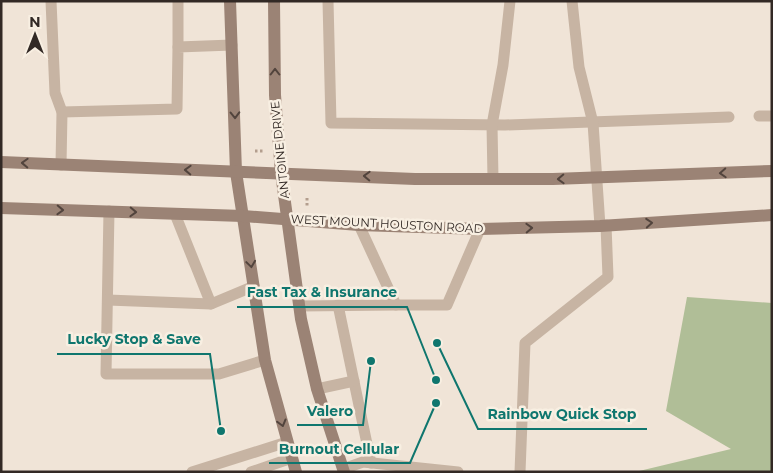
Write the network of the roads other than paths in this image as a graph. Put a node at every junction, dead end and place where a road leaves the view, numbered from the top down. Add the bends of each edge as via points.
1 (51, 1) edge
2 (178, 1) edge
3 (230, 1) edge
4 (274, 1) edge
5 (328, 1) edge
6 (510, 1) edge
7 (572, 1) edge
8 (232, 45) junction
9 (178, 47) junction
10 (62, 112) junction
11 (729, 116) dead end
12 (759, 116) dead end
13 (772, 116) edge
14 (593, 123) junction
15 (492, 125) junction
16 (1, 162) edge
17 (61, 165) junction
18 (772, 170) edge
19 (236, 172) junction
20 (281, 173) junction
21 (596, 178) junction
22 (493, 179) junction
23 (1, 208) edge
24 (110, 211) junction
25 (175, 214) junction
26 (772, 215) edge
27 (243, 216) junction
28 (288, 220) junction
29 (358, 225) junction
30 (603, 226) junction
31 (480, 229) junction
32 (254, 286) junction
33 (108, 300) junction
34 (211, 304) junction
35 (396, 305) junction
36 (300, 306) junction
37 (338, 306) junction
38 (265, 360) junction
39 (354, 381) junction
40 (317, 389) junction
41 (287, 442) junction
42 (292, 458) junction
43 (371, 464) junction
44 (343, 470) edge
45 (192, 472) edge
46 (251, 472) edge
47 (296, 472) edge
48 (458, 472) edge
49 (520, 472) edge

1 - 10 lane via 55,93
2 - 9 lane
3 - 8 main road
20 -> 4 main road, ANTOINE DRIVE via 275,95
5 - 15 lane via 331,123
6 - 15 lane
7 - 14 lane via 579,67
8 - 9 lane
8 -> 19 main road
9 - 10 lane via 177,109
10 - 17 lane
11 - 14 lane
12 - 13 lane
14 - 15 lane
14 - 21 lane
15 - 22 lane
17 -> 16 main road
19 -> 17 main road
18 -> 21 main road
19 - 20 main road
19 - 27 main road
22 -> 20 main road
20 - 28 main road, ANTOINE DRIVE
21 -> 22 main road
21 - 30 lane
23 -> 24 main road, WEST MOUNT HOUSTON ROAD
24 -> 25 main road, WEST MOUNT HOUSTON ROAD
24 - 33 lane
25 - 27 main road, WEST MOUNT HOUSTON ROAD
25 - 34 lane
30 -> 26 main road, WEST MOUNT HOUSTON ROAD
27 - 28 main road, WEST MOUNT HOUSTON ROAD
27 -> 32 main road
28 - 29 main road, WEST MOUNT HOUSTON ROAD
28 - 36 main road, ANTOINE DRIVE
29 - 31 main road, WEST MOUNT HOUSTON ROAD
29 - 35 lane
31 -> 30 main road, WEST MOUNT HOUSTON ROAD
30 - 49 lane via 608,277 525,342
31 - 35 lane via 447,305
32 - 34 lane
32 - 38 main road
33 - 34 lane
33 - 38 lane via 106,374 219,374
35 - 37 lane
36 - 37 lane
36 - 40 main road, ANTOINE DRIVE
37 - 39 lane
38 -> 41 main road
39 - 40 lane
39 - 43 lane
40 - 44 main road, ANTOINE DRIVE
41 - 42 main road
41 - 45 lane
42 - 46 lane
42 - 47 main road
43 - 44 lane via 363,462
43 - 48 lane

